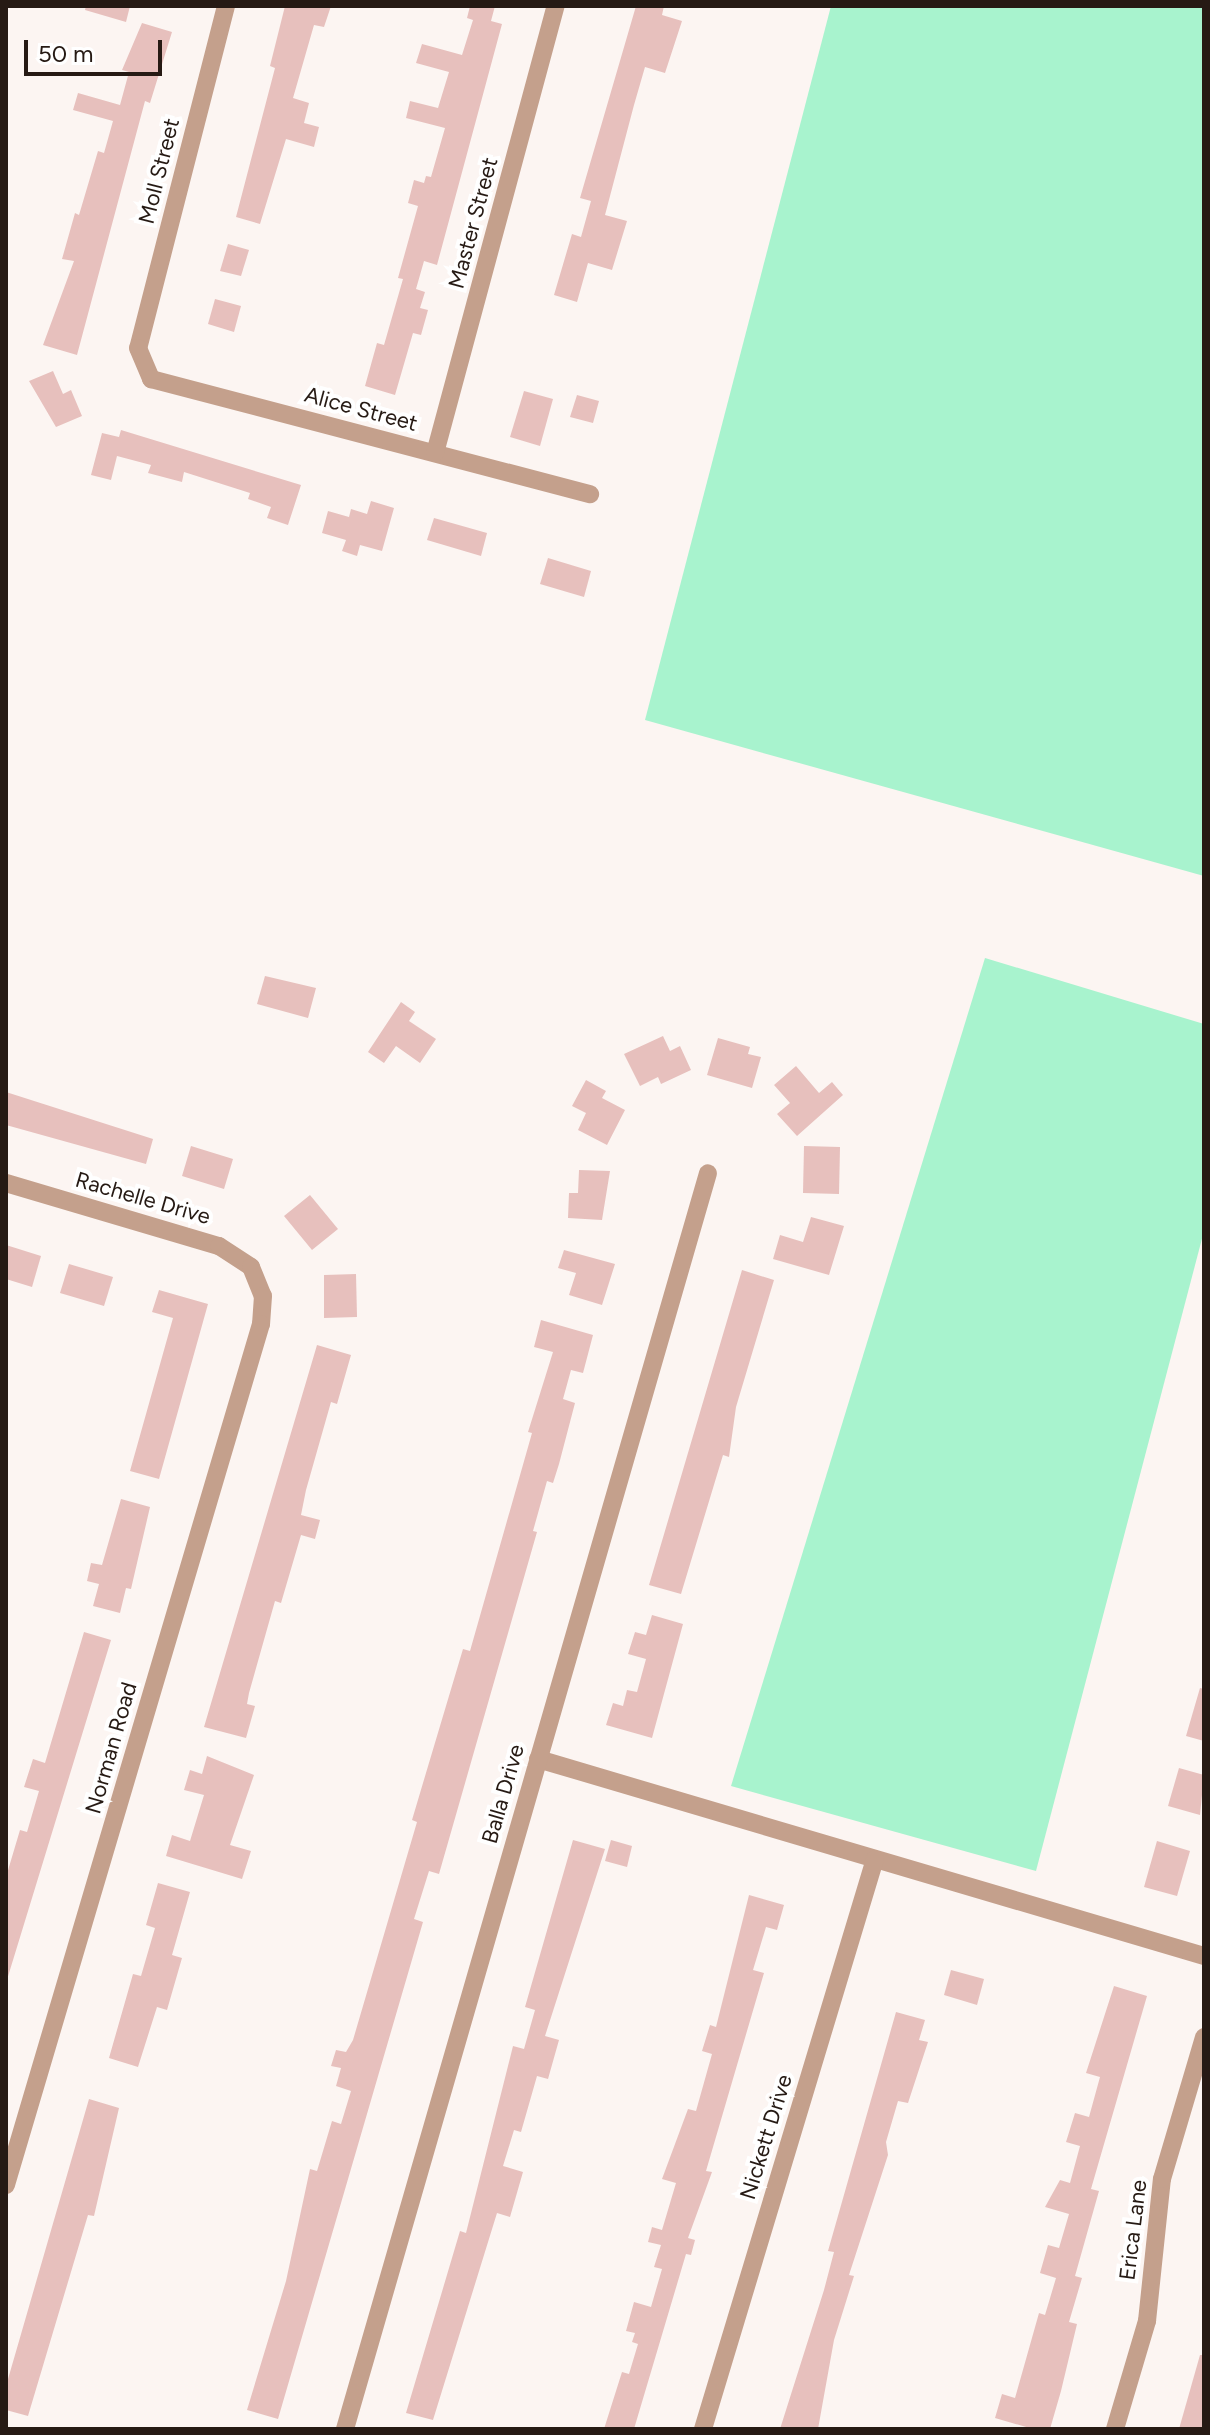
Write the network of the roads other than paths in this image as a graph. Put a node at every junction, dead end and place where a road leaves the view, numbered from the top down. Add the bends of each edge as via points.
1 (226, 6) edge
2 (556, 6) edge
3 (138, 348) joint
4 (435, 453) junction
5 (590, 494) dead end
6 (708, 1173) dead end
7 (6, 1183) edge
8 (261, 1324) joint
9 (538, 1759) junction
10 (875, 1859) junction
11 (1204, 1956) edge
12 (1204, 2037) edge
13 (6, 2185) edge
14 (345, 2429) edge
15 (703, 2429) edge
16 (1115, 2429) edge

1 - 3 street, Moll Street
2 - 4 street, Master Street
3 - 4 street, Alice Street via 151,379
4 - 5 street, Alice Street
6 - 9 street, Balla Drive
7 - 8 street, Rachelle Drive via 219,1246 251,1267 263,1296
8 - 13 street, Norman Road
9 - 10 street
9 - 14 street, Balla Drive
10 - 11 street
10 - 15 street, Nickett Drive
12 - 16 street, Erica Lane via 1162,2179 1147,2321

